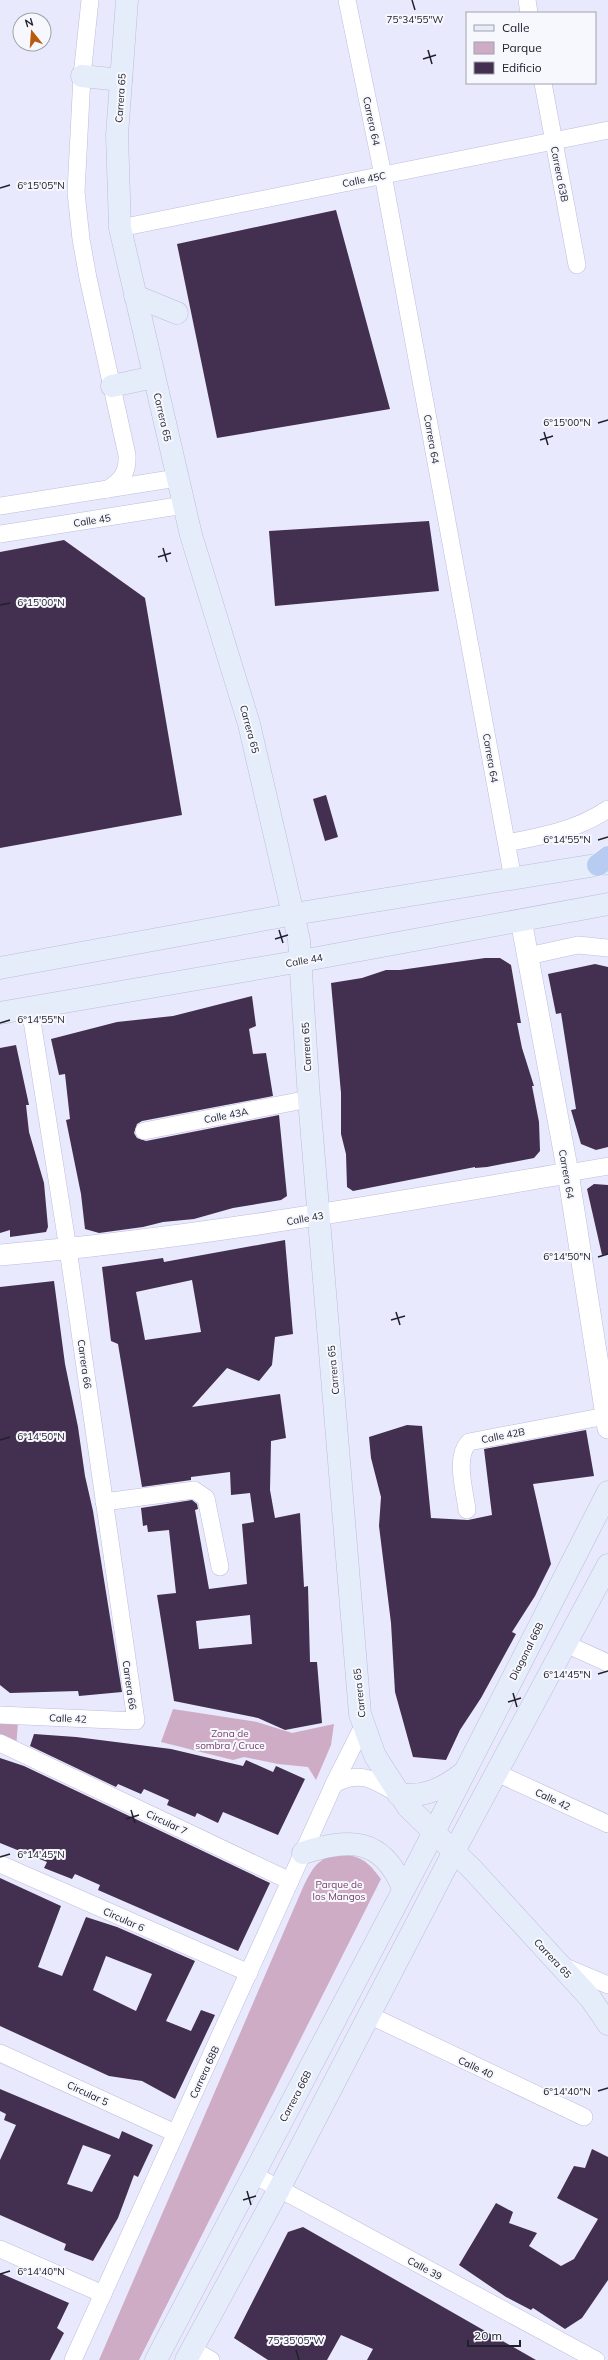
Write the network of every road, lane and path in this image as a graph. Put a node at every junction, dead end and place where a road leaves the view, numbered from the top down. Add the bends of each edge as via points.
1 (90, 0) edge
2 (127, 0) edge
3 (347, 0) edge
4 (527, 0) edge
5 (529, 12) edge
6 (82, 76) junction
7 (121, 80) junction
8 (542, 84) edge
9 (608, 130) edge
10 (554, 141) junction
11 (383, 175) junction
12 (120, 228) junction
13 (577, 265) dead end
14 (135, 296) junction
15 (177, 313) dead end
16 (154, 378) junction
17 (112, 386) junction
18 (177, 478) junction
19 (108, 488) junction
20 (184, 505) junction
21 (0, 506) edge
22 (0, 534) edge
23 (608, 809) edge
24 (506, 843) junction
25 (605, 862) edge
26 (513, 879) junction
27 (608, 904) edge
28 (294, 914) junction
29 (521, 920) junction
30 (608, 948) edge
31 (528, 956) junction
32 (301, 961) junction
33 (0, 968) edge
34 (30, 1008) junction
35 (0, 1013) edge
36 (309, 1099) junction
37 (144, 1131) dead end
38 (608, 1166) edge
39 (568, 1173) junction
40 (320, 1215) junction
41 (68, 1249) junction
42 (0, 1255) edge
43 (606, 1410) edge
44 (608, 1492) edge
45 (104, 1502) junction
46 (467, 1510) dead end
47 (608, 1565) edge
48 (220, 1567) dead end
49 (566, 1644) junction
50 (608, 1663) edge
51 (0, 1715) edge
52 (136, 1720) joint
53 (363, 1726) junction
54 (0, 1742) edge
55 (464, 1772) junction
56 (497, 1773) junction
57 (334, 1784) junction
58 (398, 1794) junction
59 (608, 1824) edge
60 (434, 1832) junction
61 (454, 1852) junction
62 (303, 1853) junction
63 (0, 1864) edge
64 (290, 1880) junction
65 (403, 1888) junction
66 (559, 1965) junction
67 (249, 1973) junction
68 (608, 1985) edge
69 (369, 2015) junction
70 (608, 2024) edge
71 (0, 2053) edge
72 (584, 2117) dead end
73 (175, 2133) junction
74 (254, 2175) junction
75 (279, 2189) junction
76 (0, 2249) edge
77 (103, 2294) junction
78 (189, 2354) edge
79 (73, 2360) edge
80 (156, 2360) edge
81 (212, 2360) edge
82 (596, 2360) edge

1 - 6 street
2 - 7 main road, Carrera 65
3 - 11 street, Carrera 64
4 - 5 street
6 - 7 main road
6 - 17 street via 76,192 81,239
7 - 12 main road, Carrera 65 via 117,135
8 - 10 street, Carrera 63B
9 - 10 street, Calle 45C
10 - 11 street, Calle 45C
10 - 13 street, Carrera 63B
11 - 12 street, Calle 45C
11 - 24 street, Carrera 64
12 - 14 main road, Carrera 65
14 - 15 main road
14 - 16 main road, Carrera 65
16 - 17 main road
16 - 18 main road, Carrera 65
17 - 19 street via 128,463 120,481
18 - 19 street
18 - 20 main road, Carrera 65
19 - 21 street
20 - 22 street, Calle 45
20 - 28 main road, Carrera 65 via 249,724
23 - 24 street via 589,822 559,832
24 - 26 street, Carrera 64
25 - 26 main road
26 - 28 main road
27 - 29 main road, Calle 44
28 - 32 main road, Carrera 65
28 - 33 main road
29 - 31 street, Carrera 64
29 - 32 main road, Calle 44
30 - 31 street via 578,945
31 - 39 street, Carrera 64
32 - 34 main road, Calle 44
32 - 36 main road, Carrera 65
34 - 35 main road, Calle 44
34 - 41 street, Carrera 66
36 - 37 street, Calle 43A
36 - 40 main road, Carrera 65
38 - 39 street, Calle 43
39 - 40 street, Calle 43
39 - 43 street, Carrera 64
40 - 41 street, Calle 43
40 - 53 main road, Carrera 65 via 358,1701
41 - 42 street, Calle 43
41 - 45 street, Carrera 66
43 - 46 street, Calle 42B via 469,1442 462,1448 461,1457
44 - 55 main road, Diagonal 66B
45 - 48 street via 194,1490 200,1493 206,1498
45 - 52 street, Carrera 66
47 - 49 main road
49 - 50 street
49 - 56 main road
51 - 52 street, Calle 42
53 - 57 street, Carrera 68B
53 - 58 main road, Carrera 65 via 375,1756
54 - 64 street, Circular 7
55 - 58 main road via 436,1790 420,1795
55 - 60 main road, Diagonal 66B
56 - 59 street, Calle 42
56 - 61 main road
57 - 58 street via 356,1776 366,1778
57 - 62 street, Carrera 68B
58 - 60 main road, Carrera 65
60 - 61 main road, Carrera 65
60 - 65 main road, Carrera 66B
61 - 66 main road, Carrera 65
61 - 69 main road
62 - 64 street, Carrera 68B
62 - 65 main road via 336,1843 347,1842 365,1846 388,1862
63 - 67 street, Circular 6
64 - 67 street, Carrera 68B
65 - 74 main road, Carrera 66B
66 - 68 street
66 - 70 main road, Carrera 65 via 590,1999
67 - 73 street, Carrera 68B
69 - 72 street, Calle 40
69 - 75 main road
71 - 73 street, Circular 5
73 - 77 street, Carrera 68B
74 - 75 street, Calle 39
74 - 80 main road, Carrera 66B
75 - 78 main road
75 - 82 street, Calle 39
76 - 77 street
77 - 79 street, Carrera 68B
78 - 81 street

